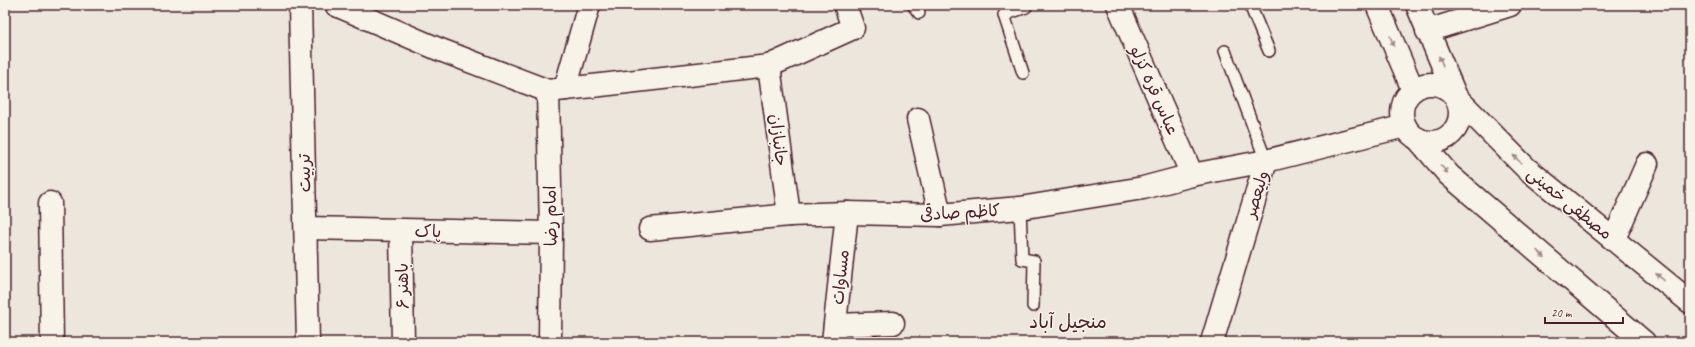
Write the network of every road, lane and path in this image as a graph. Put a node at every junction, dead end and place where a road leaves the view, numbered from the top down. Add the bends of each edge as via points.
1 (300, 5) edge
2 (336, 5) edge
3 (589, 5) edge
4 (844, 5) edge
5 (1025, 5) edge
6 (1118, 5) edge
7 (1250, 5) edge
8 (1377, 5) edge
9 (1417, 5) edge
10 (1510, 5) edge
11 (1428, 31) junction
12 (1225, 51) dead end
13 (1269, 51) dead end
14 (770, 66) junction
15 (1023, 73) dead end
16 (556, 90) junction
17 (1413, 90) junction
18 (1456, 97) junction
19 (918, 119) dead end
20 (1412, 132) junction
21 (1266, 161) junction
22 (1647, 164) dead end
23 (1192, 175) junction
24 (50, 204) dead end
25 (1020, 208) junction
26 (848, 213) junction
27 (789, 215) junction
28 (940, 215) junction
29 (306, 228) junction
30 (650, 228) dead end
31 (401, 230) junction
32 (551, 233) junction
33 (1614, 239) junction
34 (1690, 302) edge
35 (1033, 306) dead end
36 (893, 323) dead end
37 (834, 333) edge
38 (52, 342) edge
39 (308, 342) edge
40 (402, 342) edge
41 (550, 342) edge
42 (1212, 342) edge
43 (1644, 342) edge

1 - 29 street, تربیت
2 - 16 street via 438,49
3 - 16 street, امام رضا
4 - 14 street via 854,28
5 - 15 lane via 1026,7 1004,16
6 - 23 street, عباس قره کزلو
7 - 13 lane
8 -> 17 street
9 - 11 street
10 - 11 street
18 -> 11 street
12 - 21 lane
14 - 16 street
14 - 27 street, جانبازان
16 - 32 street, امام رضا
17 - 18 street via 1431,83 1450,90
17 - 20 street via 1402,106 1402,116
18 - 20 street via 1460,106 1460,116 1453,132 1446,138 1427,142
33 -> 18 street, مصطفی خمینی via 1526,168
19 - 28 street
20 - 21 street, ولیعصر
20 -> 43 street via 1449,175
21 - 23 street, کاظم صادقی
21 - 42 street, ولیعصر
22 - 33 street
23 - 25 street, کاظم صادقی via 1143,188
24 - 38 street
25 - 28 street, کاظم صادقی
25 - 35 lane via 1022,259 1034,261
26 - 27 street, کاظم صادقی
26 - 28 street, کاظم صادقی
26 - 37 street, مساوات
27 - 30 street, کاظم صادقی
29 - 31 street, پاک
29 - 39 street, تربیت
31 - 32 street, پاک
31 - 40 street, باهنر ۶
32 - 41 street, امام رضا
34 -> 33 street, مصطفی خمینی
36 - 37 street

